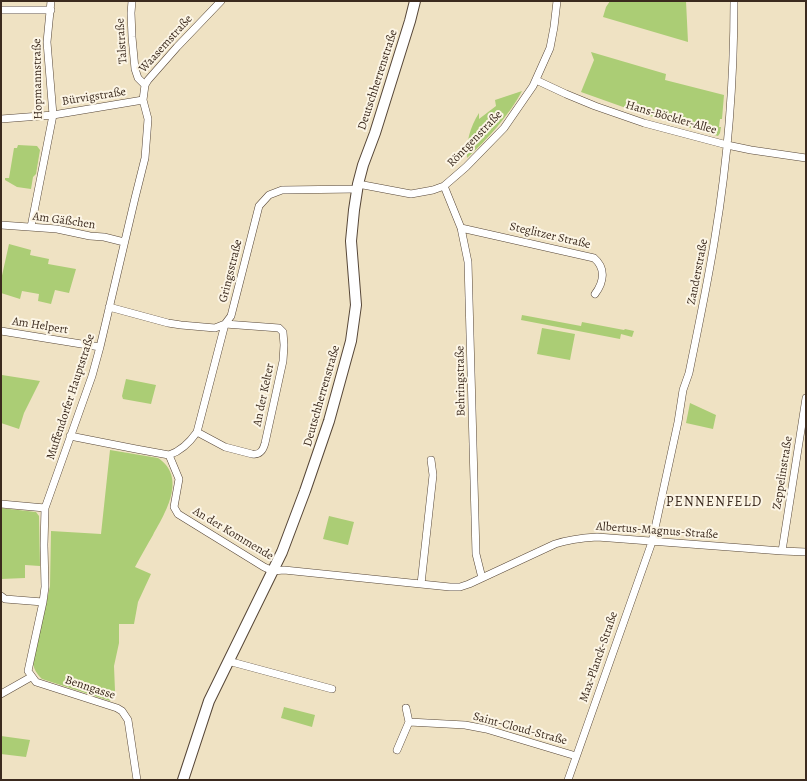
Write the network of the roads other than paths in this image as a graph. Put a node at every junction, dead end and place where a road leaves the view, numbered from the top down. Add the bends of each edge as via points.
1 (51, 1) edge
2 (132, 1) edge
3 (221, 1) edge
4 (416, 1) edge
5 (557, 1) edge
6 (734, 1) edge
7 (1, 10) edge
8 (51, 10) junction
9 (536, 80) junction
10 (145, 85) junction
11 (143, 100) junction
12 (53, 115) junction
13 (1, 119) edge
14 (727, 145) junction
15 (806, 158) edge
16 (444, 186) junction
17 (357, 187) junction
18 (1, 224) edge
19 (31, 227) junction
20 (461, 228) junction
21 (124, 242) junction
22 (595, 294) dead end
23 (109, 307) junction
24 (225, 324) junction
25 (1, 331) edge
26 (100, 347) junction
27 (806, 398) edge
28 (197, 432) junction
29 (70, 436) junction
30 (169, 455) junction
31 (430, 460) dead end
32 (1, 504) edge
33 (45, 508) junction
34 (652, 542) junction
35 (782, 551) junction
36 (806, 552) edge
37 (273, 571) junction
38 (482, 578) junction
39 (421, 584) junction
40 (1, 596) edge
41 (43, 602) junction
42 (228, 661) junction
43 (31, 677) junction
44 (332, 690) dead end
45 (1, 694) edge
46 (406, 708) dead end
47 (409, 722) junction
48 (397, 750) dead end
49 (576, 756) junction
50 (137, 780) edge
51 (183, 780) edge
52 (568, 780) edge

1 - 8 street, Hopmannstraße
2 - 10 street, Talstraße via 135,69 138,78
3 - 10 street, Waasemstraße
4 - 17 street, Deutschherrenstraße
5 - 9 street, Röntgenstraße via 550,48
6 - 14 street, Zanderstraße via 734,47
7 - 8 street
8 - 12 street, Hopmannstraße via 47,42
9 - 14 street, Hans-Böckler-Allee via 595,106 644,123
9 - 16 street, Röntgenstraße via 504,128
10 - 11 street
11 - 12 street, Bürvigstraße
11 - 21 street, Muffendorfer Hauptstraße via 148,119 145,158
12 - 13 street, Bürvigstraße
12 - 19 street, Hopmannstraße
14 - 15 street, Hans-Böckler-Allee
14 - 34 street, Zanderstraße via 716,235
16 - 17 street, Röntgenstraße via 411,194
16 - 20 street, Behringstraße
17 - 24 street, Gringsstraße via 282,190 269,195 259,206 231,316
17 - 37 street, Deutschherrenstraße via 351,241 356,305 351,341 318,455
18 - 19 street, Am Gäßchen
19 - 21 street, Am Gäßchen via 57,229
20 - 22 street, Steglitzer Straße via 594,258 600,264 602,274
20 - 38 street, Behringstraße via 468,262 476,554
21 - 23 street, Muffendorfer Hauptstraße
23 - 24 street via 181,325 215,328
23 - 26 street, Muffendorfer Hauptstraße
24 - 28 street, Gringsstraße
24 - 28 street, An der Kelter via 279,328 284,332 283,361 265,443 260,453 252,454 225,447
25 - 26 street, Am Helpert
26 - 29 street, Muffendorfer Hauptstraße
27 - 35 street, Zeppelinstraße
28 - 30 street via 191,441
29 - 30 street
29 - 33 street, Muffendorfer Hauptstraße
30 - 37 street, An der Kommende via 179,479 174,507 178,514
31 - 39 street via 433,475
32 - 33 street
33 - 41 street, Muffendorfer Hauptstraße
34 - 35 street, Albertus-Magnus-Straße
34 - 38 street, Albertus-Magnus-Straße via 597,537 568,540
34 - 49 street, Max-Planck-Straße
35 - 36 street, Albertus-Magnus-Straße
37 - 39 street, Albertus-Magnus-Straße
37 - 42 street, Deutschherrenstraße
38 - 39 street, Albertus-Magnus-Straße via 460,587
40 - 41 street via 5,599
41 - 43 street, Muffendorfer Hauptstraße via 28,671
42 - 44 street
42 - 51 street, Deutschherrenstraße via 209,701
43 - 45 street
43 - 50 street, Benngasse via 36,682 122,711 128,720
46 - 47 street
47 - 48 street
47 - 49 street, Saint-Cloud-Straße via 465,725 486,729
49 - 52 street, Max-Planck-Straße

